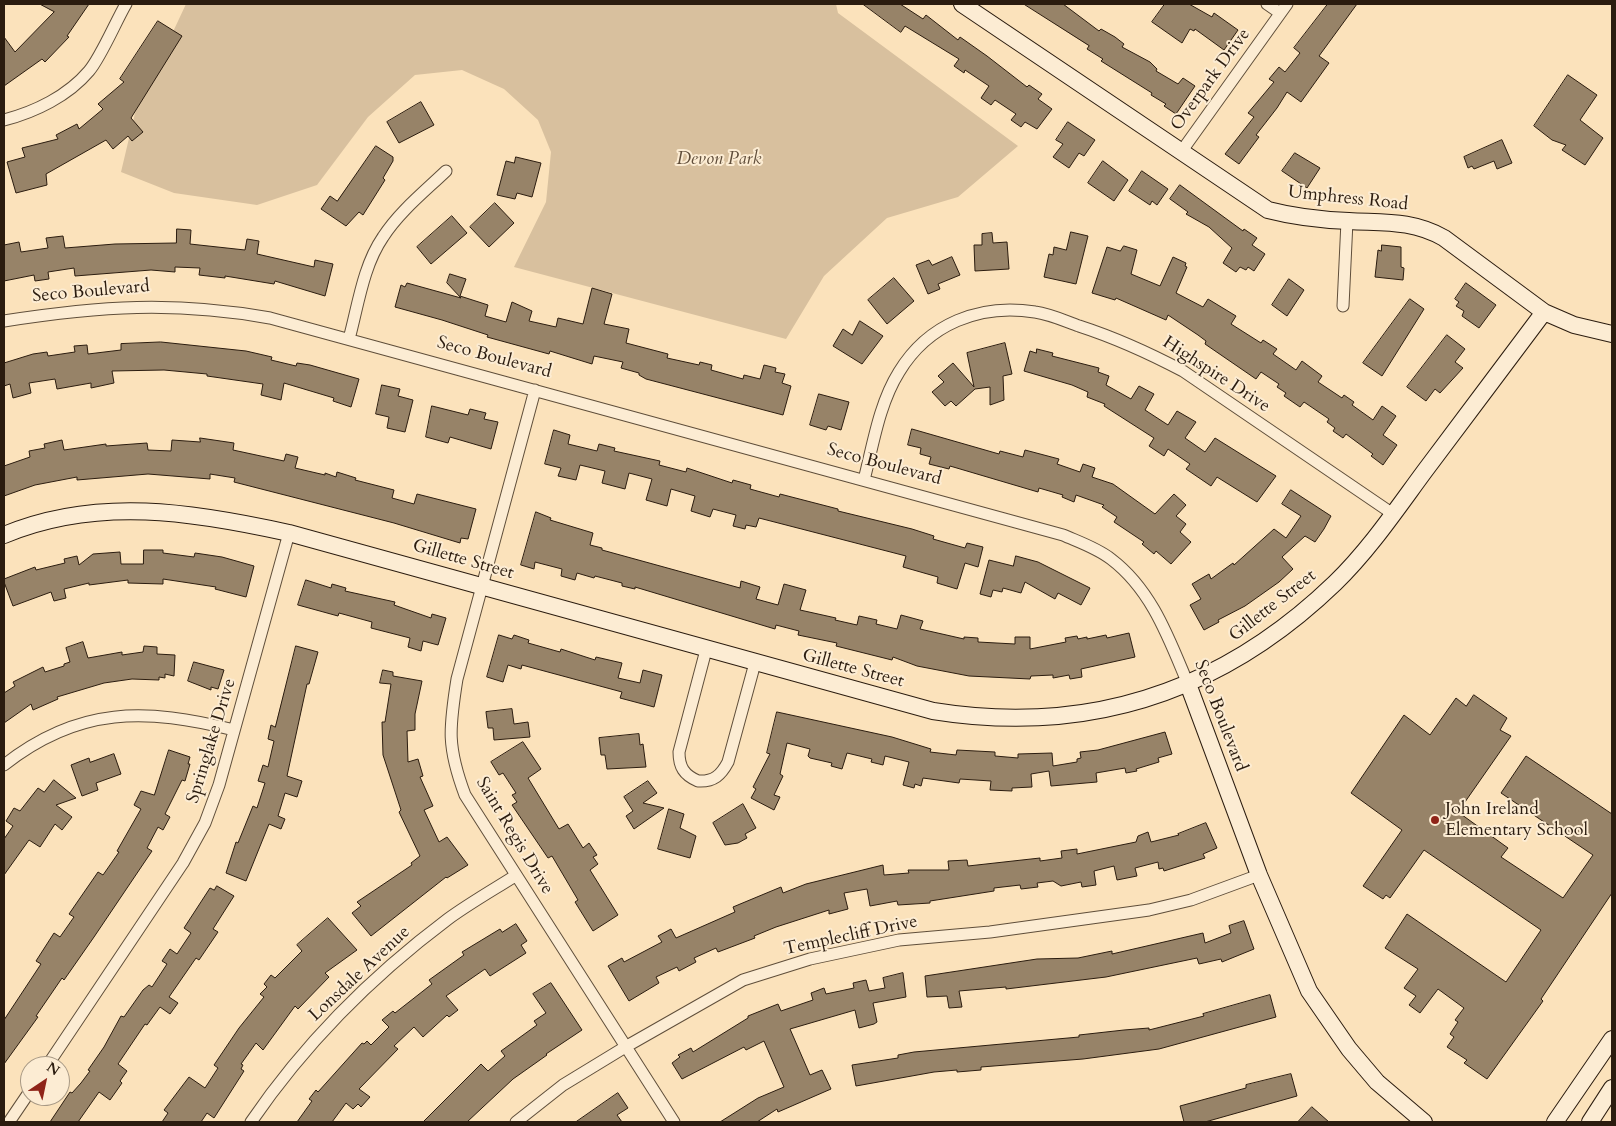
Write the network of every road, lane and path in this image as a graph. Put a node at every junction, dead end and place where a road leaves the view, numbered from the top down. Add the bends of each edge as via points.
1 (126, 4) edge
2 (962, 4) edge
3 (1267, 4) edge
4 (1283, 8) edge
5 (4, 120) edge
6 (1181, 152) junction
7 (446, 171) dead end
8 (1347, 221) junction
9 (1343, 306) dead end
10 (1544, 312) junction
11 (4, 321) edge
12 (1612, 334) edge
13 (349, 339) junction
14 (535, 390) junction
15 (864, 480) junction
16 (1393, 514) junction
17 (289, 533) junction
18 (4, 534) edge
19 (483, 586) junction
20 (706, 650) junction
21 (756, 663) junction
22 (1188, 684) junction
23 (234, 730) junction
24 (4, 765) edge
25 (1259, 875) junction
26 (515, 876) junction
27 (1612, 1039) edge
28 (627, 1046) junction
29 (53, 1056) edge
30 (1612, 1088) edge
31 (20, 1105) edge
32 (9, 1122) edge
33 (251, 1122) edge
34 (516, 1122) edge
35 (674, 1122) edge
36 (1424, 1122) edge
37 (1555, 1122) edge
38 (1590, 1122) edge

1 - 5 street via 90,70 59,98
2 - 6 street, Umphress Road
3 - 4 street
4 - 6 street, Overpark Drive
6 - 8 street, Umphress Road via 1268,210
7 - 13 street via 382,238 366,277
8 - 9 street
8 - 10 street, Umphress Road via 1403,223 1427,229
10 - 12 street, Umphress Road via 1574,325
10 - 16 street, Gillette Street
11 - 13 street, Seco Boulevard via 97,308 196,307 270,318
13 - 14 street, Seco Boulevard
14 - 15 street, Seco Boulevard
14 - 19 street, Saint Regis Drive
15 - 16 street, Highspire Drive via 886,397 898,372 916,348 951,322 993,310 1017,309 1038,312 1113,337 1158,357
15 - 22 street, Seco Boulevard via 1063,535 1111,558 1143,592 1161,620
16 - 22 street, Gillette Street via 1337,581 1311,605 1245,655
17 - 18 street, Gillette Street via 222,518 139,510 65,518
17 - 19 street, Gillette Street
17 - 23 street, Springlake Drive
19 - 20 street, Gillette Street
19 - 26 street, Saint Regis Drive via 457,679 450,727 451,749 465,795
20 - 21 street, Gillette Street
20 - 21 street via 679,752 683,771 698,781 715,779 728,762
21 - 22 street, Gillette Street via 932,711 976,718 1068,717
22 - 25 street, Seco Boulevard
23 - 24 street via 180,717 153,714 120,716 58,731 27,747
23 - 29 street, Springlake Drive via 220,785 205,823 183,864
25 - 28 street, Templecliff Drive via 1191,900 1149,910 990,932 899,940 810,959 743,980
25 - 36 street, Seco Boulevard via 1309,991 1349,1049 1377,1082
26 - 28 street, Saint Regis Drive
26 - 33 street, Lonsdale Avenue via 450,918 368,985 328,1024
27 - 37 street
28 - 34 street, Templecliff Drive via 563,1085
28 - 35 street, Saint Regis Drive
30 - 38 street
31 - 32 street

